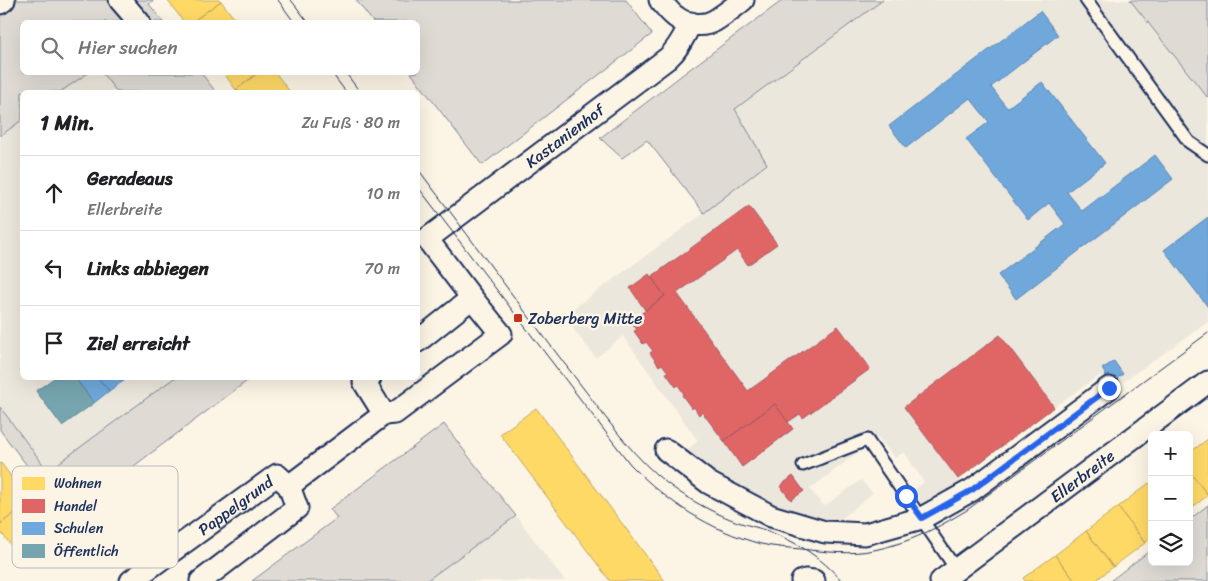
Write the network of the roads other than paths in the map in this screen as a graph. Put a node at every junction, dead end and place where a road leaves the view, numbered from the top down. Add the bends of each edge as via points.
1 (4, 0) edge
2 (120, 0) edge
3 (660, 0) edge
4 (743, 0) edge
5 (1086, 0) edge
6 (0, 3) edge
7 (137, 20) edge
8 (691, 23) junction
9 (1208, 154) edge
10 (427, 238) joint
11 (472, 298) junction
12 (420, 339) edge
13 (367, 380) edge
14 (1208, 382) edge
15 (1109, 388) dead end
16 (384, 414) junction
17 (666, 450) dead end
18 (803, 465) dead end
19 (289, 486) junction
20 (922, 518) junction
21 (178, 547) edge
22 (149, 568) edge
23 (949, 575) edge
24 (131, 581) edge
25 (201, 581) edge
26 (802, 581) edge
27 (814, 581) edge

1 - 6 street
2 - 7 street
3 - 8 street via 678,19
4 - 8 street via 714,21 703,25
5 - 9 lane via 1190,142
8 - 10 street, Kastanienhof via 678,48 668,58
10 - 11 street, Pappelgrund
11 - 12 street
11 - 16 street, Pappelgrund via 501,334 395,413
13 - 16 street via 364,382
14 - 23 street, Ellerbreite
15 - 20 street via 972,490
16 - 19 street, Pappelgrund
17 - 20 street via 709,483 771,516 825,532 865,534
18 - 20 lane, Ellerbreite via 867,440
19 - 21 street, Pappelgrund via 277,475
19 - 25 street, Pappelgrund via 298,508
20 - 23 lane, Ellerbreite
22 - 24 street, Pappelgrund
26 - 27 street

